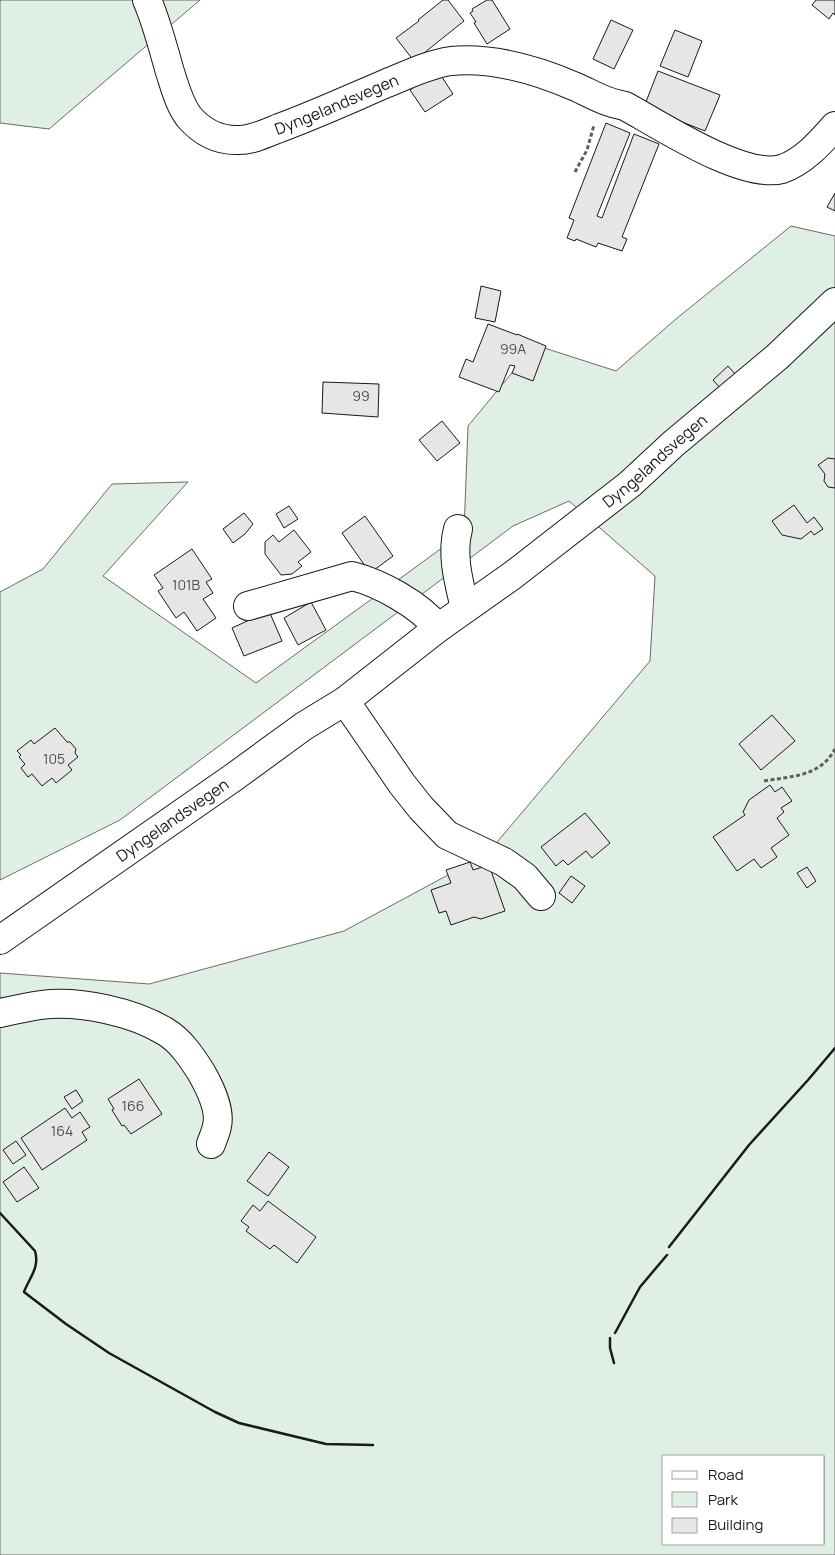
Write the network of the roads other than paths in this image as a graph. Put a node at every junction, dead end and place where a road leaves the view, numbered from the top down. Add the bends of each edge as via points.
1 (147, 0) edge
2 (835, 126) edge
3 (835, 302) edge
4 (458, 529) dead end
5 (248, 606) dead end
6 (466, 608) junction
7 (438, 628) junction
8 (346, 701) junction
9 (541, 896) dead end
10 (0, 940) edge
11 (0, 1013) edge
12 (211, 1144) dead end

1 - 2 street, Dyngelandsvegen via 179,99 200,128 220,139 253,138 425,67 481,60 537,72 575,86 607,102 625,106 724,160 754,169 781,169 795,162 818,145
3 - 6 street, Dyngelandsvegen via 777,358 630,484 513,576
4 - 6 street via 455,547 457,567
5 - 7 street via 352,576 409,602
6 - 7 street, Dyngelandsvegen
7 - 8 street, Dyngelandsvegen
8 - 9 street via 421,808 447,834 504,862 525,877
8 - 10 street, Dyngelandsvegen via 304,726
11 - 12 street via 43,1004 73,1004 110,1010 167,1032 189,1054 215,1104 218,1124

